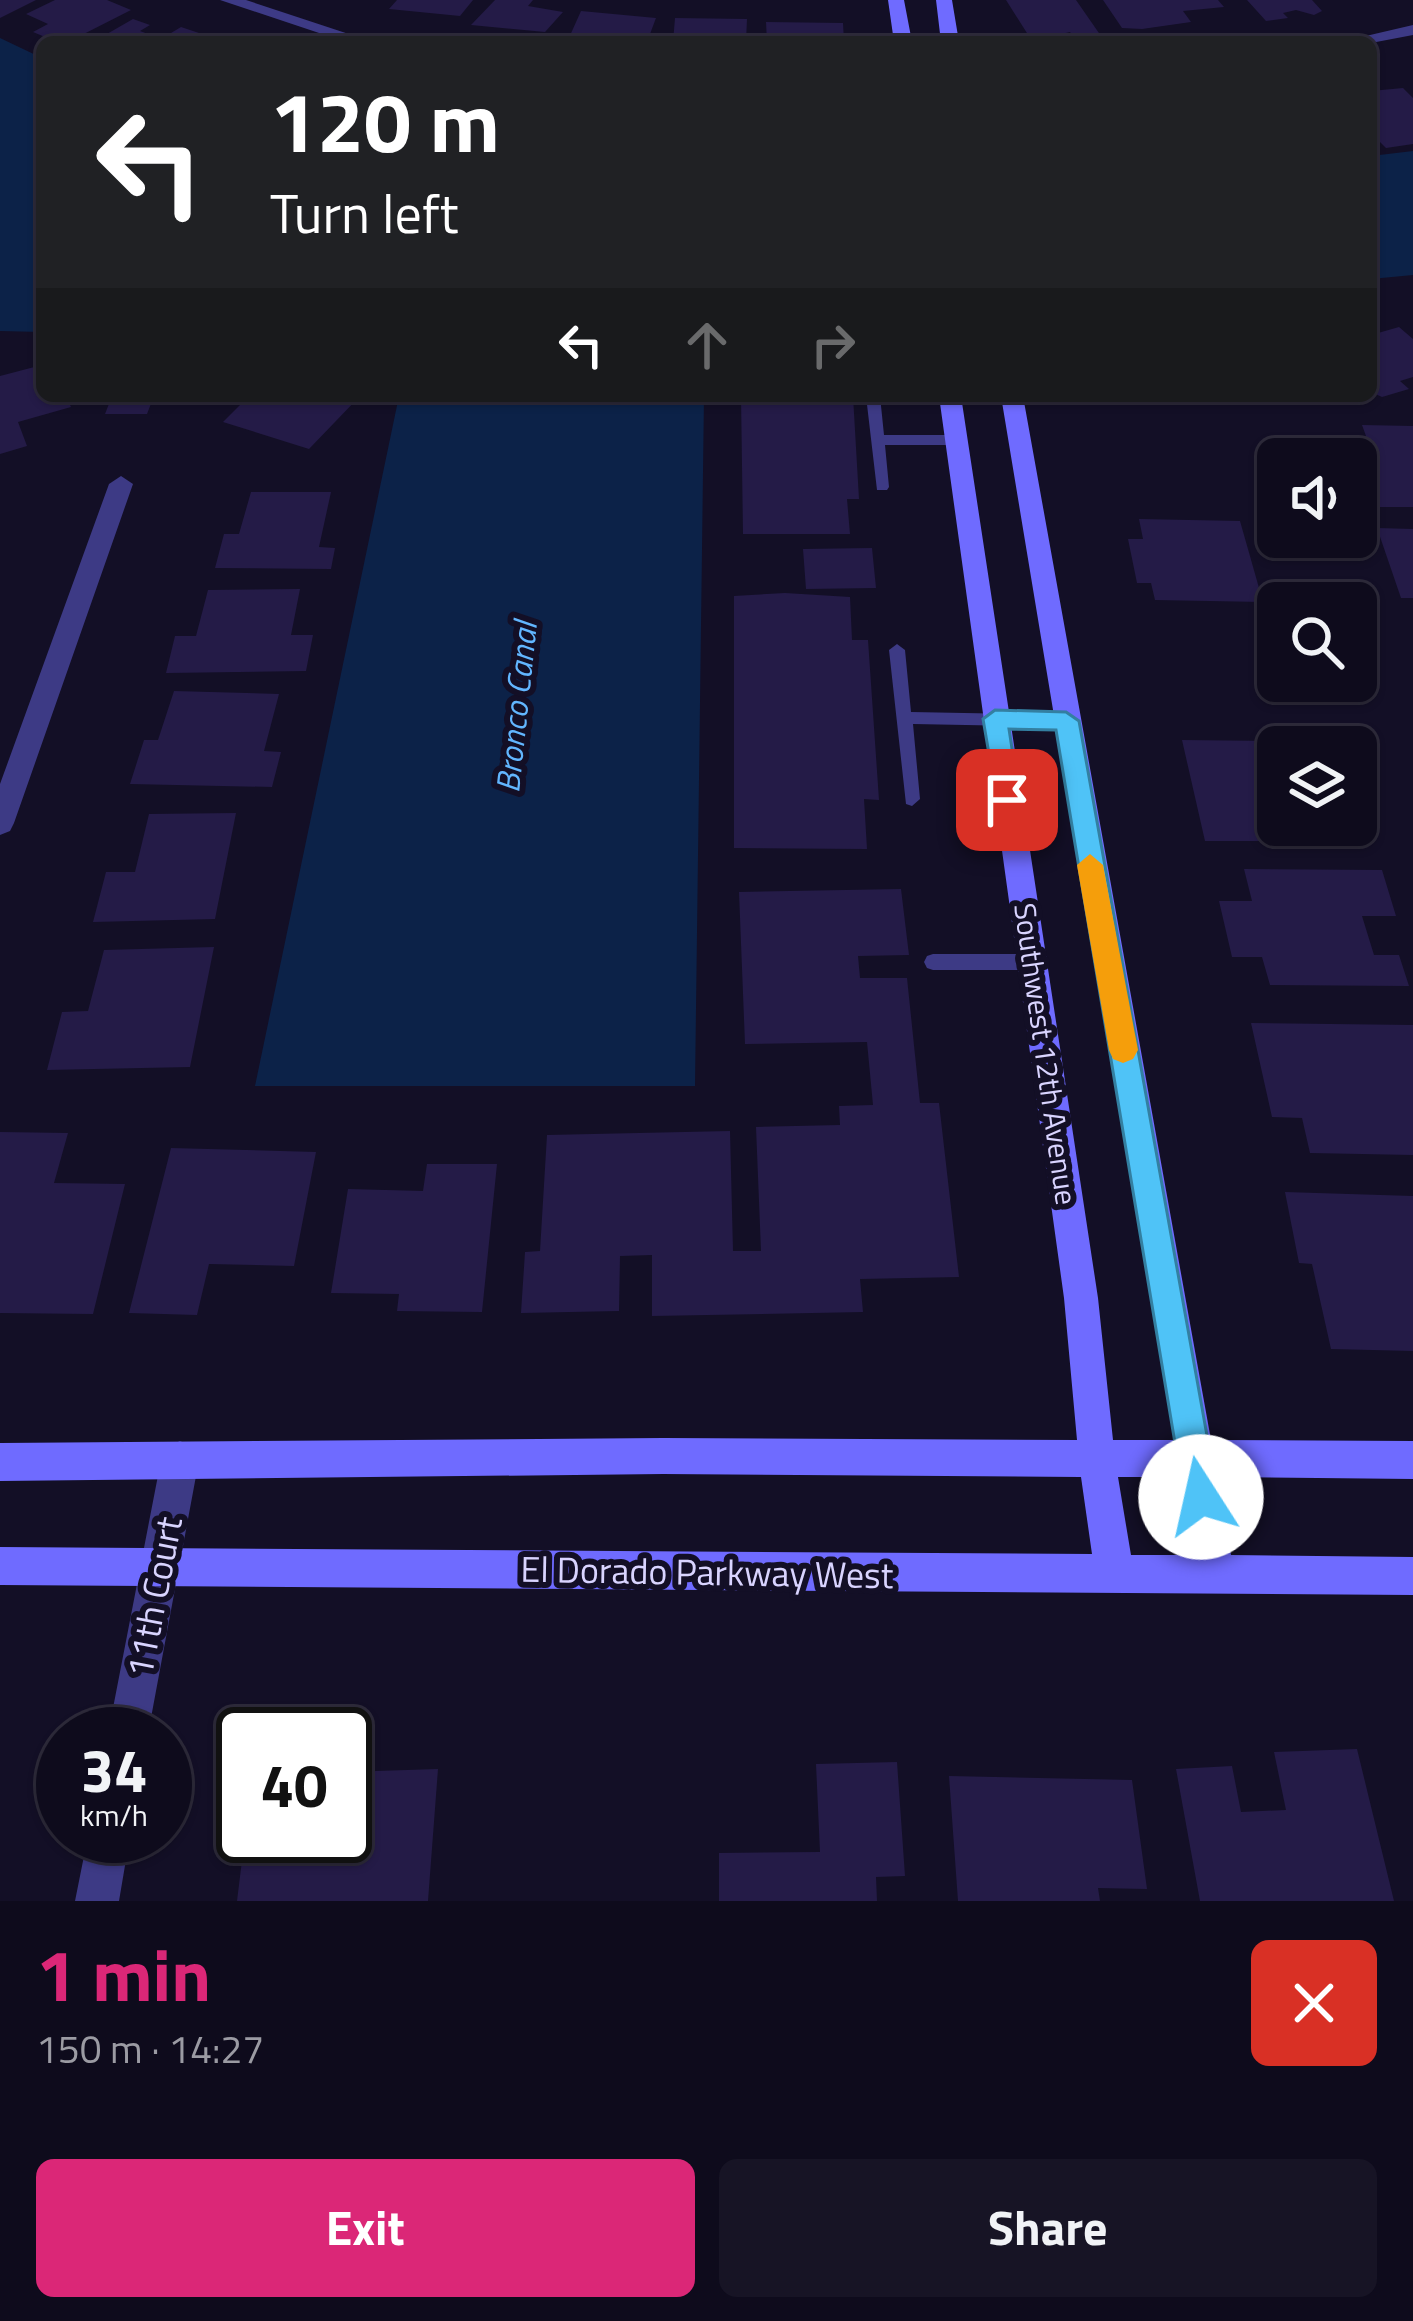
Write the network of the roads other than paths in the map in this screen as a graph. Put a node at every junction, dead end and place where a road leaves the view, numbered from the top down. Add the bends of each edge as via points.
1 (228, 0) edge
2 (896, 0) edge
3 (944, 0) edge
4 (1413, 30) edge
5 (345, 36) edge
6 (902, 36) edge
7 (949, 36) edge
8 (1377, 37) edge
9 (874, 402) edge
10 (951, 402) edge
11 (1013, 402) edge
12 (878, 440) junction
13 (955, 440) junction
14 (121, 484) dead end
15 (882, 487) dead end
16 (897, 650) dead end
17 (904, 718) junction
18 (995, 719) junction
19 (1066, 721) junction
20 (912, 800) dead end
21 (0, 823) edge
22 (933, 962) dead end
23 (1031, 962) junction
24 (180, 1460) junction
25 (1195, 1460) junction
26 (1413, 1460) edge
27 (1097, 1461) junction
28 (0, 1462) edge
29 (160, 1564) junction
30 (0, 1566) edge
31 (1114, 1570) junction
32 (1215, 1573) junction
33 (1413, 1576) edge
34 (133, 1707) edge
35 (105, 1863) edge
36 (97, 1901) edge

1 - 5 street
2 - 6 street
3 - 7 street
4 - 8 street
9 - 12 lane
10 - 13 street, Southwest 12th Avenue
11 - 19 street
12 - 13 lane
12 - 15 lane
13 - 18 street, Southwest 12th Avenue
14 - 21 street
16 - 17 lane
17 - 18 lane
17 - 20 lane
18 - 19 lane
18 - 23 street, Southwest 12th Avenue
19 - 25 street
22 - 23 lane
23 - 27 street, Southwest 12th Avenue
24 - 27 street
24 - 28 street
24 - 29 street, 11th Court
25 - 26 street
25 - 27 street
25 - 32 street
27 - 31 street, Southwest 12th Avenue
29 - 30 street, El Dorado Parkway West
29 - 31 street, El Dorado Parkway West via 984,1576
29 - 34 street, 11th Court
31 - 32 street, El Dorado Parkway West
32 - 33 street, El Dorado Parkway West
35 - 36 street

